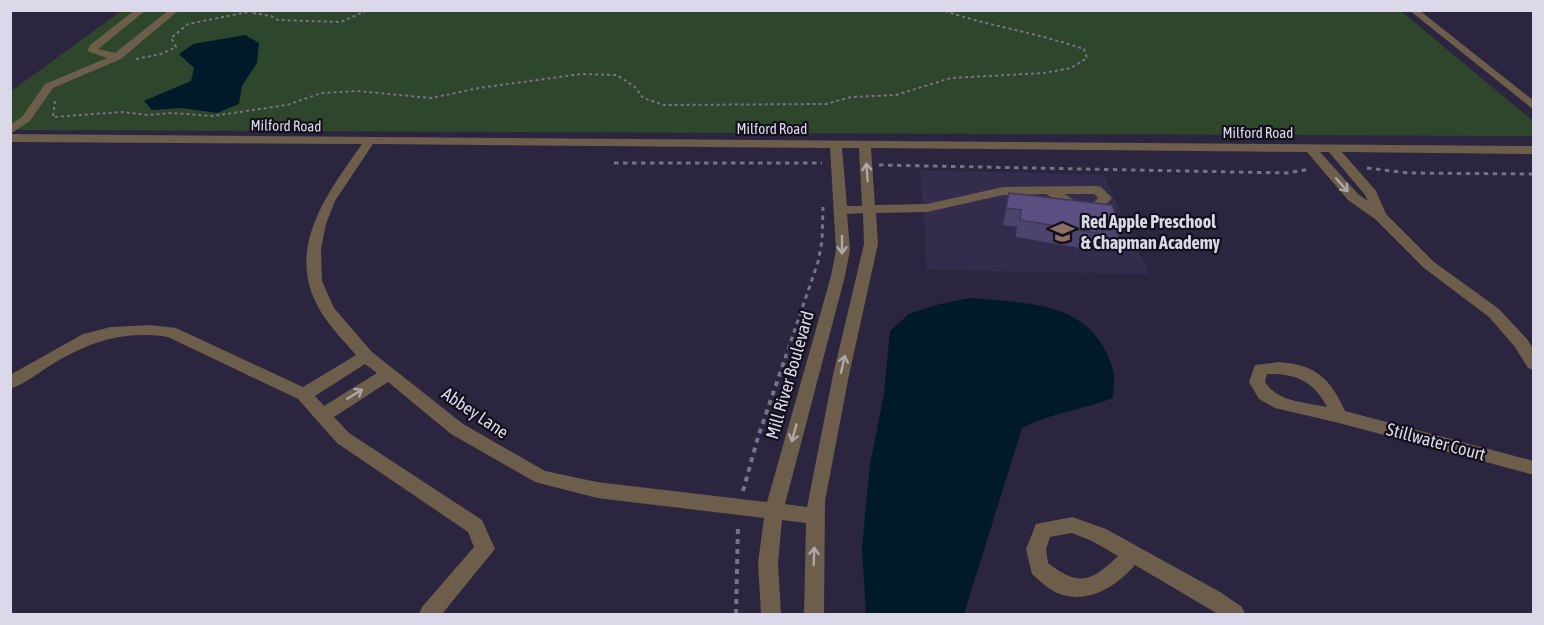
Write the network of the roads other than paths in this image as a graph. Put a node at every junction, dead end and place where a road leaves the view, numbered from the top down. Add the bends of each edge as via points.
1 (142, 10) edge
2 (175, 10) edge
3 (1413, 10) edge
4 (123, 59) junction
5 (1533, 107) edge
6 (10, 131) edge
7 (10, 138) edge
8 (369, 142) junction
9 (837, 145) junction
10 (865, 145) junction
11 (1310, 148) junction
12 (1332, 148) junction
13 (1533, 150) edge
14 (1048, 190) dead end
15 (841, 210) junction
16 (869, 210) junction
17 (1380, 216) junction
18 (366, 356) junction
19 (1533, 364) edge
20 (388, 374) junction
21 (10, 383) edge
22 (304, 395) junction
23 (323, 415) junction
24 (1339, 416) dead end
25 (1533, 468) edge
26 (774, 510) junction
27 (816, 516) junction
28 (1132, 554) junction
29 (429, 615) edge
30 (771, 615) edge
31 (814, 615) edge
32 (1235, 615) edge

1 - 4 street via 92,51
2 - 4 street
3 - 5 street
4 - 6 street via 49,86 26,119
7 - 8 street, Milford Road
8 - 9 street, Milford Road
8 - 18 street, Abbey Lane via 329,201 314,249 315,281 327,310
9 - 10 street, Milford Road
9 - 15 street, Mill River Boulevard via 830,163
10 - 11 street, Milford Road
16 -> 10 street
11 - 12 street, Milford Road
11 -> 17 street via 1353,197
12 - 13 street, Milford Road
12 - 17 street via 1371,194
14 - 16 street via 1004,190 927,208
15 - 16 street
15 -> 26 street, Mill River Boulevard via 843,250 838,276
27 -> 16 street via 841,375 871,244
17 - 19 street via 1429,265 1494,313 1521,343
18 - 20 street, Abbey Lane
18 - 22 street
23 -> 20 street
20 - 26 street, Abbey Lane via 457,429 541,477 597,490
21 - 22 street via 81,340 157,329
22 - 23 street
23 - 29 street via 343,438 475,526 485,549
24 - 25 street, Stillwater Court
26 - 27 street, Abbey Lane
26 - 30 street, Mill River Boulevard via 768,541
31 -> 27 street
28 - 28 street via 1072,525 1043,530 1036,549 1039,568 1062,585 1080,588 1118,572
28 - 32 street

